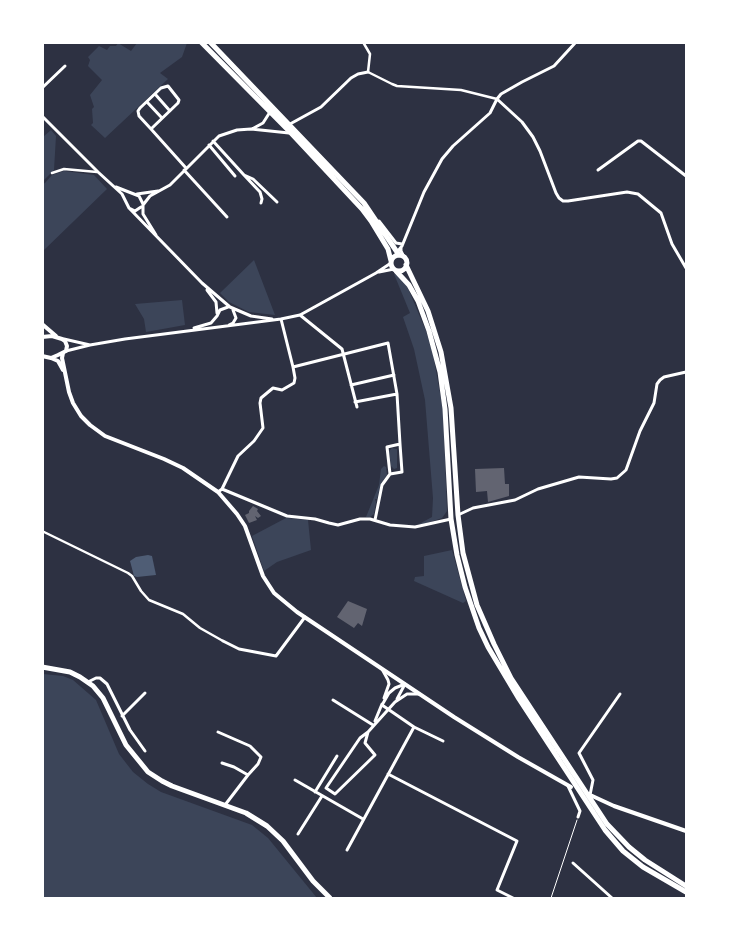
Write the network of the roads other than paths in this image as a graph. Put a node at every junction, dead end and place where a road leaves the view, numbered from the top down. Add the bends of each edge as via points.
1 (201, 42) edge
2 (210, 42) edge
3 (363, 42) edge
4 (576, 42) edge
5 (65, 66) dead end
6 (368, 72) junction
7 (42, 88) edge
8 (155, 94) junction
9 (497, 99) junction
10 (147, 102) junction
11 (170, 111) junction
12 (270, 112) junction
13 (42, 116) edge
14 (162, 118) junction
15 (290, 124) junction
16 (151, 129) junction
17 (251, 129) junction
18 (291, 133) junction
19 (213, 141) junction
20 (209, 145) junction
21 (185, 169) junction
22 (598, 170) dead end
23 (98, 172) junction
24 (52, 173) dead end
25 (244, 175) junction
26 (235, 176) dead end
27 (686, 176) edge
28 (111, 185) junction
29 (161, 190) junction
30 (135, 194) junction
31 (126, 202) junction
32 (277, 202) dead end
33 (261, 203) dead end
34 (142, 206) junction
35 (129, 208) junction
36 (374, 214) junction
37 (226, 217) dead end
38 (156, 235) junction
39 (402, 245) junction
40 (400, 254) junction
41 (391, 262) junction
42 (406, 265) junction
43 (686, 268) edge
44 (395, 270) junction
45 (376, 273) junction
46 (202, 283) junction
47 (231, 308) junction
48 (217, 315) junction
49 (300, 315) junction
50 (281, 319) junction
51 (275, 320) junction
52 (42, 324) edge
53 (227, 325) junction
54 (188, 330) junction
55 (42, 337) edge
56 (60, 338) junction
57 (90, 345) junction
58 (64, 352) junction
59 (343, 354) junction
60 (46, 357) edge
61 (293, 367) junction
62 (686, 372) edge
63 (65, 373) junction
64 (394, 375) junction
65 (351, 385) junction
66 (397, 394) junction
67 (355, 402) junction
68 (356, 407) dead end
69 (400, 442) junction
70 (390, 474) junction
71 (220, 490) junction
72 (458, 515) junction
73 (452, 519) junction
74 (376, 520) junction
75 (42, 531) edge
76 (305, 617) junction
77 (223, 641) joint
78 (42, 667) edge
79 (380, 667) junction
80 (88, 682) junction
81 (405, 684) junction
82 (145, 693) dead end
83 (420, 694) junction
84 (620, 694) dead end
85 (333, 700) dead end
86 (395, 702) junction
87 (382, 705) junction
88 (389, 709) junction
89 (122, 716) junction
90 (373, 725) junction
91 (414, 727) junction
92 (218, 732) dead end
93 (368, 732) junction
94 (443, 741) dead end
95 (144, 751) dead end
96 (336, 756) dead end
97 (222, 763) dead end
98 (388, 774) junction
99 (248, 775) junction
100 (295, 780) dead end
101 (570, 787) joint
102 (315, 792) junction
103 (589, 795) joint
104 (322, 796) junction
105 (225, 805) junction
106 (578, 817) road end
107 (363, 819) junction
108 (686, 831) edge
109 (298, 834) dead end
110 (346, 850) dead end
111 (572, 863) dead end
112 (686, 886) edge
113 (686, 891) edge
114 (330, 898) edge
115 (512, 898) edge
116 (612, 898) edge

1 - 12 main road
2 - 15 main road
3 - 6 street via 370,54
4 - 9 street via 554,66 514,86
5 - 7 street
6 - 9 street via 397,86 461,90
6 - 15 street via 351,78 321,107
8 - 10 street
8 - 11 street
8 - 11 street via 168,86 179,100
9 - 39 street via 490,113 442,158
9 - 43 street via 533,137 556,193 563,201 627,192 638,194 661,213 672,244
10 - 14 street
10 - 16 street via 138,111
11 - 14 street
12 - 17 street via 263,123
12 - 18 main road
13 - 23 street
14 - 16 street
15 - 36 main road
16 - 21 street
17 - 18 street
17 - 19 street via 237,130
18 - 41 main road via 371,221 388,249
19 - 20 street
19 - 25 street
20 - 21 street
20 - 26 street
21 - 29 street
21 - 37 street
22 - 27 street via 641,141
23 - 24 street via 64,169
23 - 28 street
25 - 32 street via 253,179
25 - 33 street via 260,192
28 - 30 street
28 - 31 street
29 - 30 street
29 - 34 street
30 - 31 street
30 - 34 street via 142,199
31 - 35 street
34 - 35 street via 137,211
34 - 38 street via 143,214
35 - 38 street
36 - 39 street
36 - 40 main road
38 - 46 street
39 - 40 street
39 - 40 street
40 - 41 main road
40 - 42 main road
41 - 44 main road
41 - 45 street
42 - 44 main road via 402,270
42 - 72 main road via 428,311 445,371 451,408
44 - 45 street
44 - 73 main road via 403,276 418,301 440,372
45 - 49 street
46 - 47 street
46 - 48 street via 216,302
47 - 48 street via 221,308
47 - 51 street
47 - 53 street via 236,318
48 - 53 street via 220,323
48 - 54 street via 211,323
49 - 50 street
49 - 59 street via 342,349
50 - 51 street
50 - 61 street
51 - 53 street
52 - 56 street
53 - 54 street
54 - 57 street
55 - 56 street
56 - 57 street
56 - 58 street via 67,346
57 - 58 street
58 - 60 street
58 - 63 street
59 - 61 street
59 - 64 street via 388,343
59 - 65 street
60 - 63 street via 58,361
61 - 71 street via 294,383 282,390 273,388 260,403 263,428 238,456
62 - 72 street via 660,380 654,403 626,470 617,478 579,477 538,489 515,500 473,508
63 - 71 street via 73,403 97,431 116,442 183,468
64 - 65 street
64 - 66 street
65 - 67 street
66 - 67 street
66 - 69 street
67 - 68 street
69 - 70 street via 386,447
69 - 70 street via 402,472
70 - 74 street via 382,485
71 - 74 street via 287,516 329,524
71 - 76 street via 245,526 267,585
72 - 112 main road via 463,553 477,605 511,678 611,828 645,860
73 - 74 street via 415,527
73 - 113 main road via 465,587 479,628 497,664 605,830 643,867
75 - 77 street via 128,573 149,600 183,614
76 - 77 street via 276,656 239,649
76 - 79 street
78 - 80 main road via 70,672
79 - 81 street
79 - 87 street via 389,684
80 - 89 street via 96,678 104,680
80 - 105 main road via 103,698 129,750 148,772 172,786
81 - 83 street
81 - 86 street
81 - 87 street via 395,688
82 - 89 street
83 - 86 street via 407,694
83 - 101 street
84 - 103 street via 579,753 593,780
85 - 90 street
86 - 88 street
87 - 88 street
87 - 90 street
88 - 90 street
88 - 91 street
89 - 95 street
90 - 93 street
91 - 94 street
91 - 98 street
92 - 99 street via 250,746 260,757
93 - 93 street via 365,743 375,755 336,794 326,788 360,738
96 - 102 street
97 - 99 street
98 - 107 street
98 - 115 street via 517,841 497,890
99 - 105 street
100 - 102 street
101 - 106 street via 580,812
102 - 104 street
103 - 108 street
104 - 107 street
104 - 109 street
105 - 114 main road via 256,819 276,834
107 - 110 street
111 - 116 street

